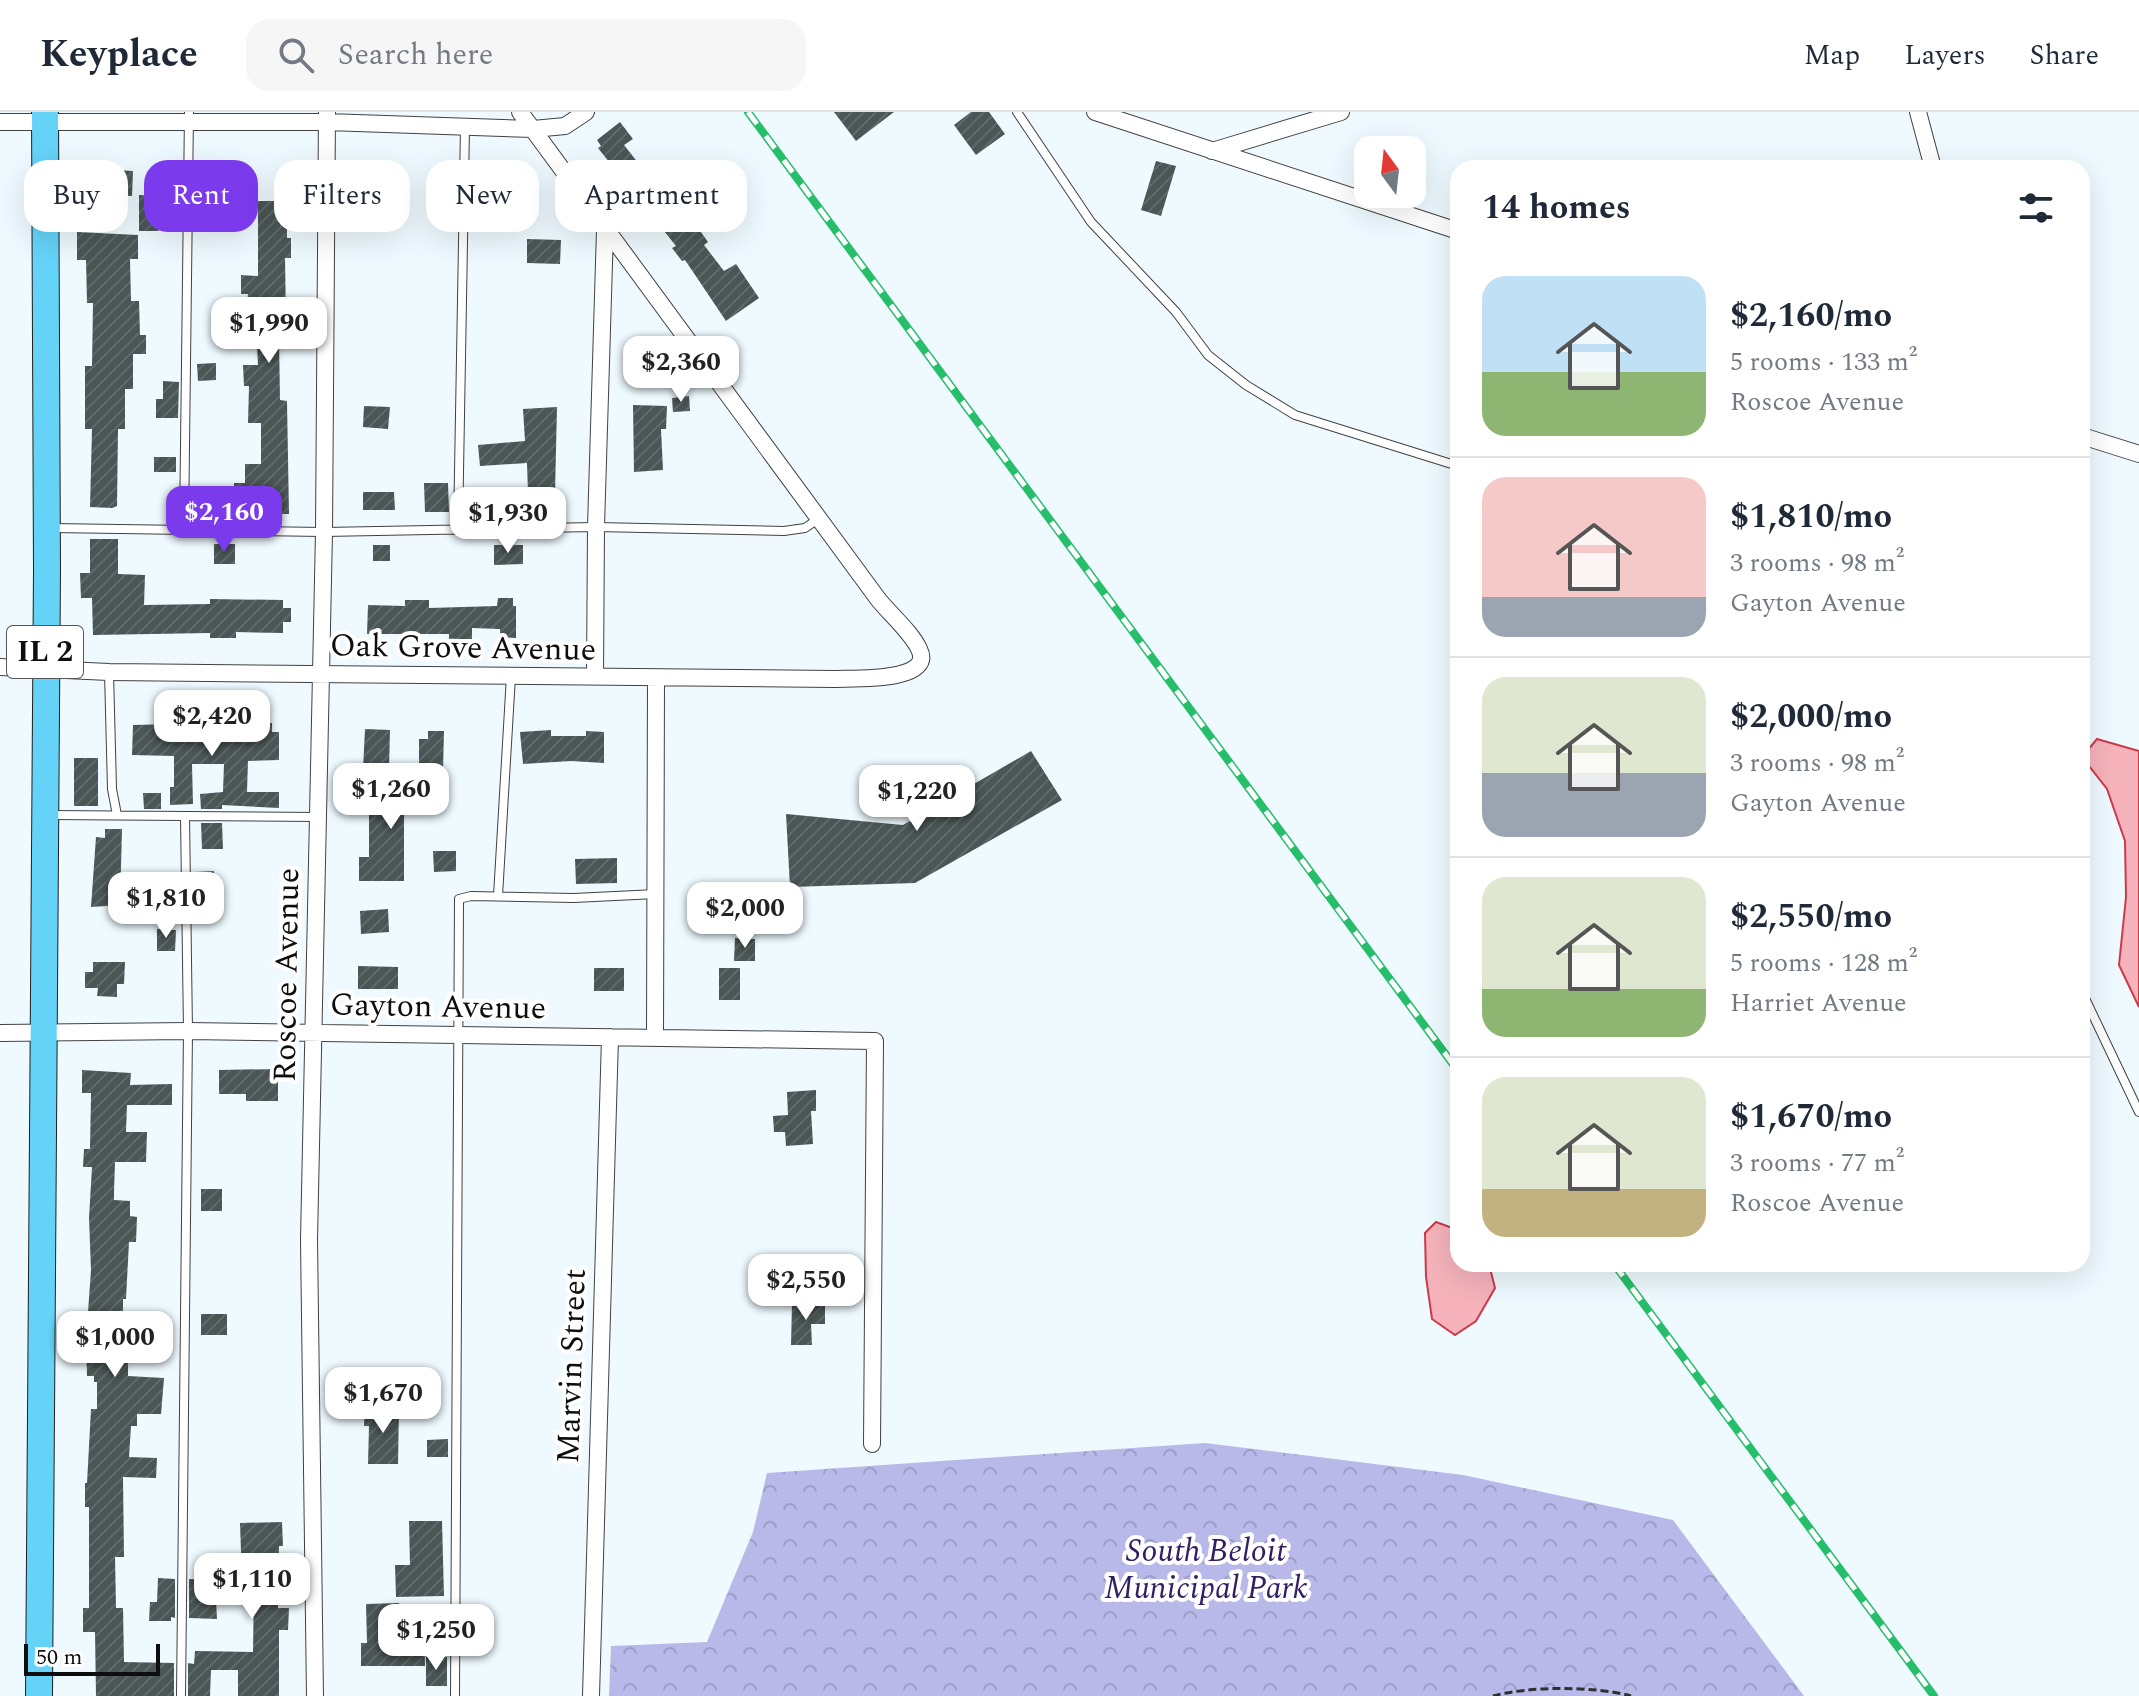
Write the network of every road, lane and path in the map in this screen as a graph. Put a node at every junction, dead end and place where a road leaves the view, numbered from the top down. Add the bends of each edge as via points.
1 (520, 112) edge
2 (586, 112) edge
3 (1017, 112) edge
4 (1095, 112) edge
5 (1341, 112) edge
6 (1918, 112) edge
7 (45, 117) edge
8 (189, 117) edge
9 (327, 117) edge
10 (0, 122) edge
11 (465, 125) junction
12 (533, 129) junction
13 (1212, 151) junction
14 (555, 160) edge
15 (1931, 160) edge
16 (1450, 228) edge
17 (605, 232) edge
18 (606, 232) edge
19 (2090, 439) edge
20 (2139, 454) edge
21 (1450, 463) edge
22 (819, 518) junction
23 (596, 527) junction
24 (47, 528) junction
25 (184, 530) junction
26 (458, 530) junction
27 (324, 532) junction
28 (0, 667) edge
29 (45, 670) junction
30 (109, 672) junction
31 (321, 674) junction
32 (511, 676) junction
33 (595, 676) junction
34 (656, 678) junction
35 (44, 815) junction
36 (117, 815) junction
37 (185, 816) junction
38 (318, 817) junction
39 (656, 894) junction
40 (498, 896) junction
41 (2090, 1009) edge
42 (188, 1031) junction
43 (0, 1033) edge
44 (313, 1033) junction
45 (43, 1034) junction
46 (460, 1035) junction
47 (610, 1037) junction
48 (655, 1037) junction
49 (2139, 1112) edge
50 (872, 1444) dead end
51 (39, 1696) edge
52 (181, 1696) edge
53 (315, 1696) edge
54 (455, 1696) edge
55 (591, 1696) edge
56 (1493, 1696) edge
57 (1631, 1696) edge

1 - 12 street
2 - 12 street via 565,126
3 - 21 lane via 1091,222 1176,312 1208,355 1295,415
4 - 13 street
5 - 13 street
6 - 15 street
7 - 8 street
7 - 10 street
7 - 24 main road, IL 2
8 - 9 street
8 - 25 lane
9 - 11 street
9 - 27 street, Roscoe Avenue
11 - 12 street
11 - 26 lane
12 - 14 street
13 - 16 street
17 - 23 street
18 - 22 street
19 - 20 street
22 - 23 lane via 805,528 784,531
22 - 34 street, Oak Grove Avenue via 920,649 914,669 898,676 835,679
23 - 26 lane
23 - 33 street
24 - 25 lane
24 - 29 main road, IL 2
25 - 27 lane
26 - 27 lane
27 - 31 street, Roscoe Avenue
28 - 29 street, Oak Grove Avenue
29 - 30 street, Oak Grove Avenue
29 - 35 main road, IL 2
30 - 31 street, Oak Grove Avenue
30 - 36 lane
31 - 32 street, Oak Grove Avenue
31 - 38 street, Roscoe Avenue
32 - 33 street, Oak Grove Avenue
32 - 40 lane
33 - 34 street, Oak Grove Avenue
34 - 39 street
35 - 36 lane
35 - 45 main road, IL 2
36 - 37 lane
37 - 38 lane
37 - 42 lane
38 - 44 street, Roscoe Avenue
39 - 40 lane
39 - 48 street
40 - 46 lane via 459,899
41 - 49 lane
42 - 44 street, Gayton Avenue
42 - 45 street, Gayton Avenue
42 - 52 lane
43 - 45 street, Gayton Avenue
44 - 46 street, Gayton Avenue
44 - 53 street, Roscoe Avenue via 309,1240
45 - 51 main road, IL 2
46 - 47 street, Gayton Avenue
46 - 54 lane
47 - 48 street, Gayton Avenue
47 - 55 street, Marvin Street
48 - 50 street, Gayton Avenue via 875,1041
56 - 57 path via 1529,1690

